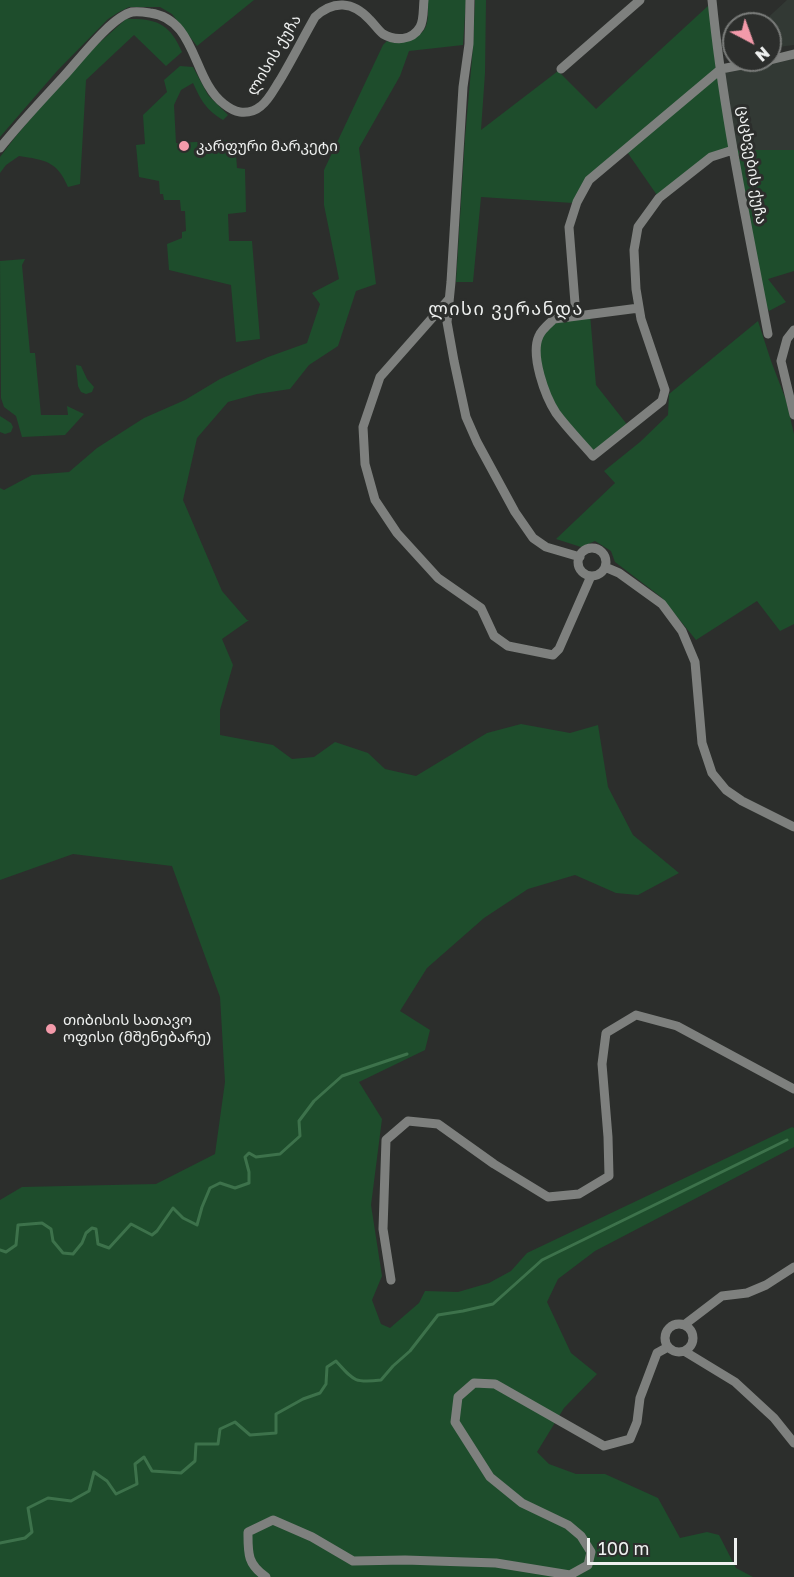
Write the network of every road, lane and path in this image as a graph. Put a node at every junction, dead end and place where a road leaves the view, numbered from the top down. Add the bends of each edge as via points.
1 (424, 0) edge
2 (470, 0) edge
3 (640, 0) edge
4 (713, 1) edge
5 (561, 69) dead end
6 (721, 69) junction
7 (0, 148) edge
8 (734, 150) junction
9 (449, 299) junction
10 (639, 308) junction
11 (576, 316) junction
12 (794, 330) edge
13 (768, 334) dead end
14 (794, 415) edge
15 (580, 557) junction
16 (605, 567) junction
17 (591, 576) junction
18 (794, 827) edge
19 (794, 1089) edge
20 (794, 1267) edge
21 (391, 1280) dead end
22 (684, 1325) junction
23 (668, 1347) junction
24 (684, 1351) junction
25 (794, 1443) edge
26 (266, 1577) edge

1 - 7 street, ლისის ქუჩა via 420,28 406,38 396,39 381,32 349,5 339,3 321,10 269,98 254,111 246,112 232,110 219,101 192,49 171,21 154,13 123,15 91,45
2 - 9 street
3 - 5 street
4 - 6 street, ცაცხვების ქუჩა
6 - 8 street, ცაცხვების ქუჩა
6 - 11 street via 589,180 569,227
8 - 10 street via 711,158 659,198 639,227 634,250
8 - 13 street, ცაცხვების ქუჩა
9 - 15 street via 447,322 466,417 477,442 532,538 546,547
9 - 17 street via 380,377 363,427 365,464 375,500 397,533 431,571 481,608 494,636 508,646 553,655 560,649
10 - 11 street
10 - 11 street via 665,394 593,456 556,412 542,383 536,353 544,327 555,319
12 - 14 street via 781,360
15 - 16 street via 588,549 599,550 606,560
15 - 17 street via 579,567
16 - 17 street
16 - 18 street via 662,604 682,631 695,662 702,743 712,773 726,790
19 - 21 street via 677,1026 636,1015 606,1033 602,1064 609,1176 579,1194 548,1197 438,1124 408,1121 386,1140 383,1229
20 - 22 street via 766,1286 722,1296
22 - 23 street via 675,1324 667,1330 664,1339
22 - 24 street via 693,1340
23 - 24 street via 675,1352
23 - 26 street via 657,1353 630,1439 604,1446 495,1384 474,1383 458,1397 455,1422 490,1477 522,1503 568,1525 581,1536 591,1551 588,1565 570,1575 496,1563 353,1561 273,1520 248,1532 248,1556
24 - 25 street via 735,1382 774,1418

